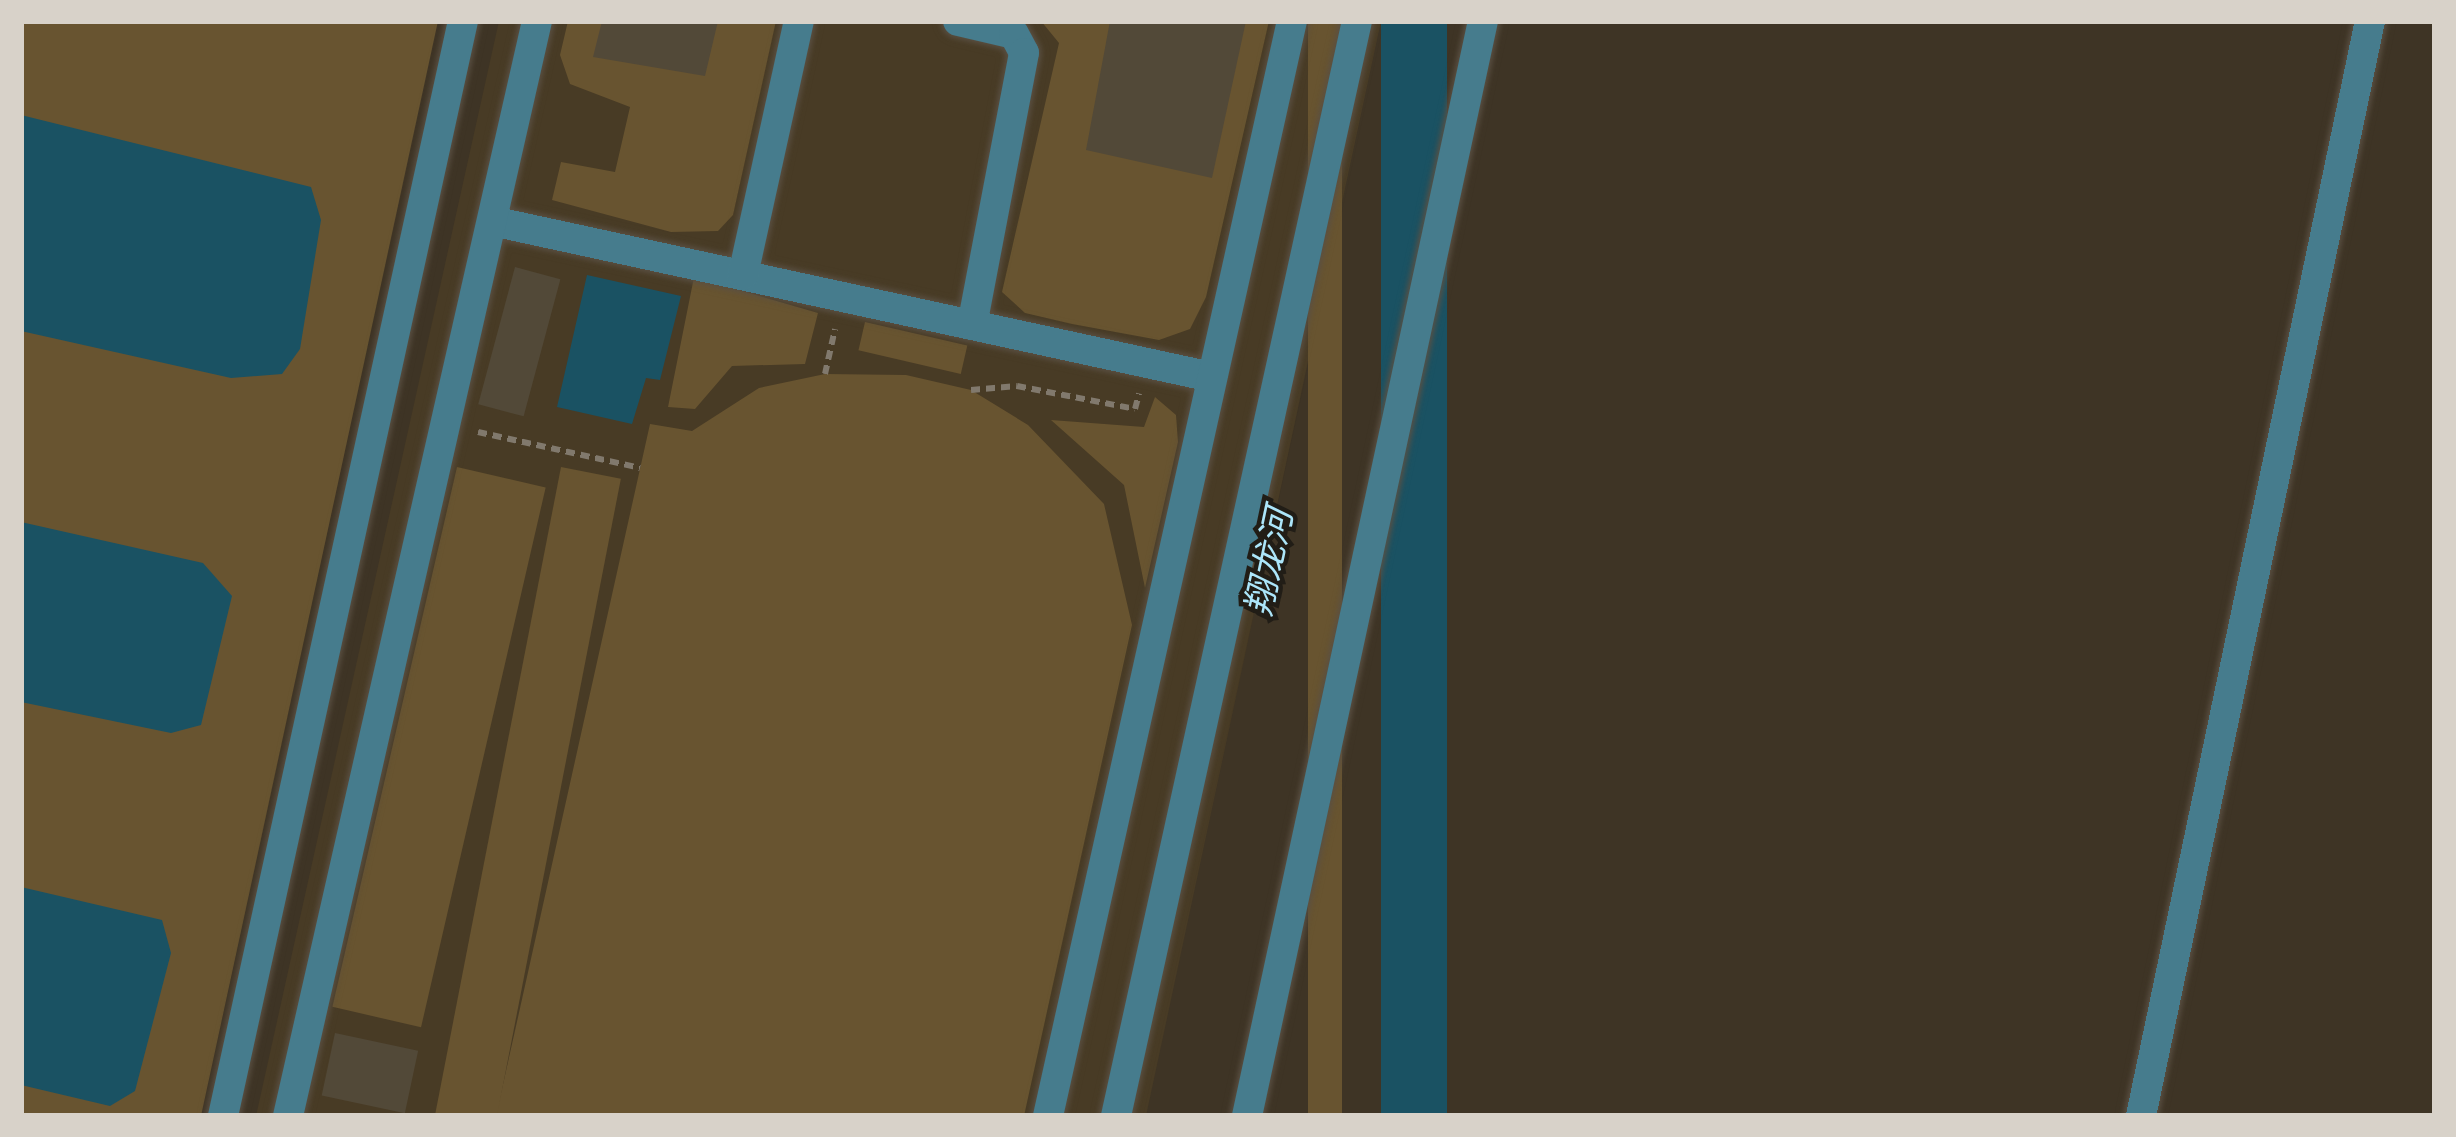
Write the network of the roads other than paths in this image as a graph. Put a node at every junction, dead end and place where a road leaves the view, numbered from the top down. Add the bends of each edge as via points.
1 (463, 21) edge
2 (537, 21) edge
3 (800, 21) edge
4 (958, 21) edge
5 (1292, 21) edge
6 (1357, 21) edge
7 (1483, 21) edge
8 (2370, 21) edge
9 (492, 221) junction
10 (743, 275) junction
11 (972, 325) junction
12 (1212, 377) junction
13 (224, 1116) edge
14 (288, 1116) edge
15 (1048, 1116) edge
16 (1116, 1116) edge
17 (1247, 1116) edge
18 (2141, 1116) edge

1 - 13 lane
2 - 9 lane
3 - 10 lane
4 - 11 lane via 1014,34 1024,53
5 - 12 lane
6 - 16 lane
7 - 17 lane
8 - 18 lane
9 - 10 lane
9 - 14 lane
10 - 11 lane
11 - 12 lane
12 - 15 lane

